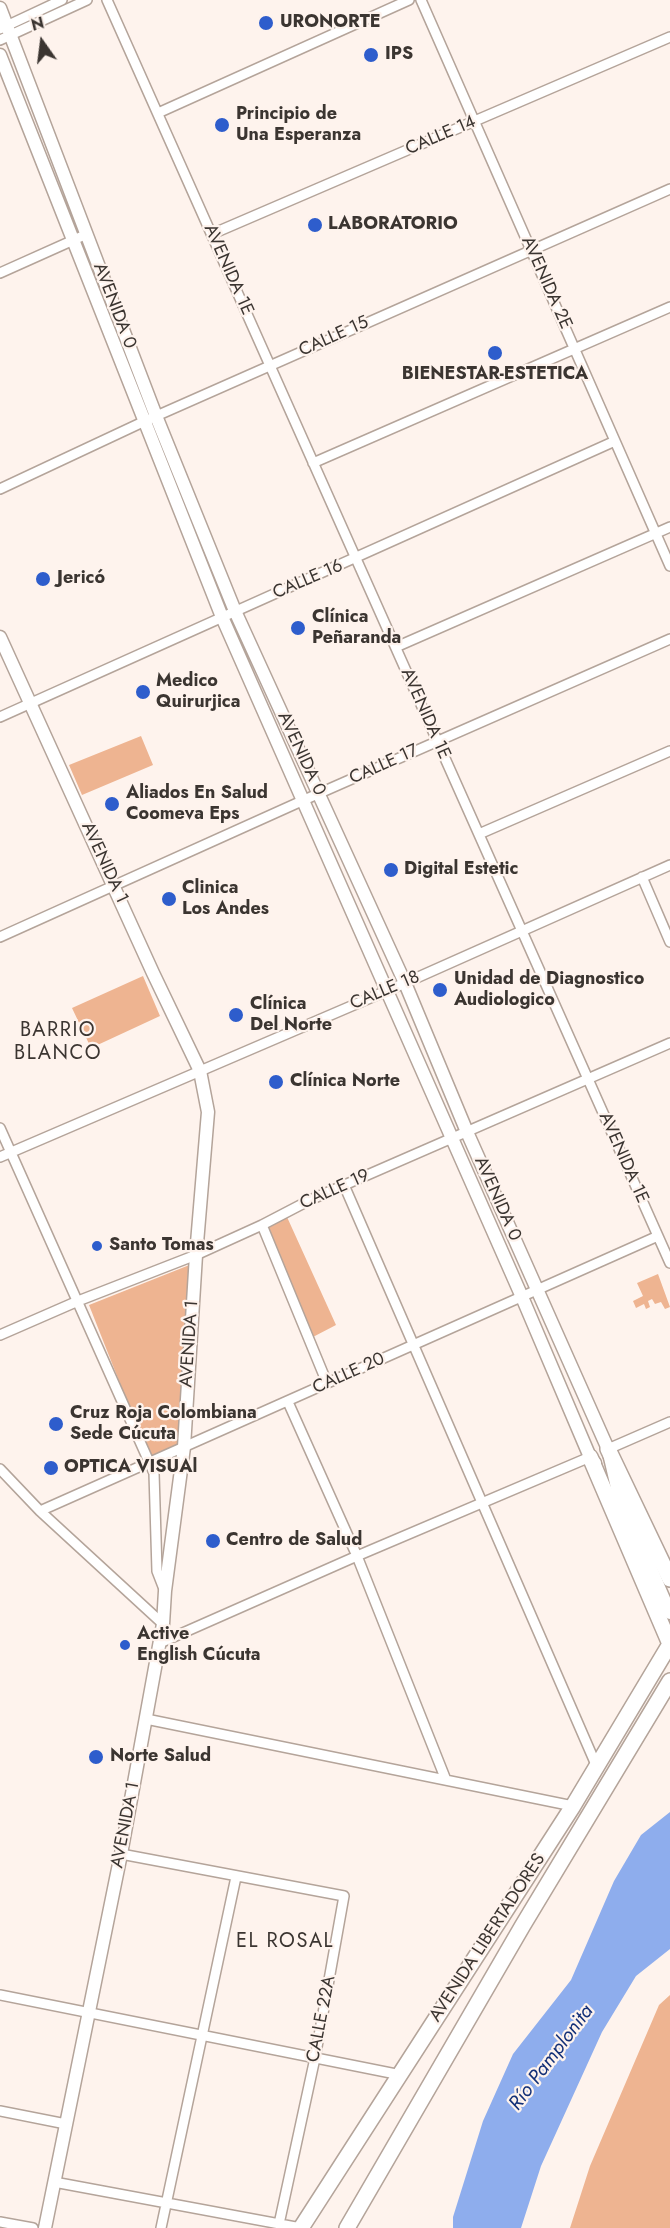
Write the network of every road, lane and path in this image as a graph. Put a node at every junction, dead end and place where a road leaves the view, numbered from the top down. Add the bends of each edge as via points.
1 (62, 0) edge
2 (87, 0) edge
3 (107, 0) edge
4 (409, 0) edge
5 (421, 0) edge
6 (0, 8) edge
7 (4, 33) edge
8 (670, 37) edge
9 (0, 55) edge
10 (158, 113) junction
11 (475, 122) junction
12 (670, 189) edge
13 (87, 234) junction
14 (212, 234) junction
15 (74, 239) junction
16 (531, 250) junction
17 (0, 273) edge
18 (670, 307) edge
19 (574, 348) junction
20 (270, 366) junction
21 (150, 419) junction
22 (615, 441) junction
23 (314, 462) junction
24 (0, 489) edge
25 (670, 528) edge
26 (656, 534) junction
27 (356, 558) junction
28 (670, 566) edge
29 (235, 611) junction
30 (222, 617) junction
31 (0, 637) edge
32 (670, 639) edge
33 (396, 647) junction
34 (31, 703) junction
35 (0, 717) edge
36 (437, 741) junction
37 (670, 751) edge
38 (320, 793) junction
39 (304, 800) junction
40 (479, 834) junction
41 (670, 865) edge
42 (642, 878) junction
43 (114, 885) junction
44 (522, 931) junction
45 (0, 937) edge
46 (670, 942) edge
47 (405, 983) junction
48 (387, 990) junction
49 (670, 1043) edge
50 (200, 1071) junction
51 (588, 1079) junction
52 (0, 1128) edge
53 (467, 1132) junction
54 (452, 1138) junction
55 (11, 1152) junction
56 (0, 1157) edge
57 (344, 1185) junction
58 (262, 1225) junction
59 (658, 1236) junction
60 (196, 1255) junction
61 (670, 1263) edge
62 (537, 1290) junction
63 (522, 1296) junction
64 (78, 1301) junction
65 (0, 1335) edge
66 (413, 1345) junction
67 (327, 1383) junction
68 (288, 1402) junction
69 (670, 1422) edge
70 (184, 1447) junction
71 (608, 1449) junction
72 (590, 1457) junction
73 (150, 1462) junction
74 (0, 1469) edge
75 (618, 1492) junction
76 (482, 1503) junction
77 (40, 1511) junction
78 (357, 1556) junction
79 (670, 1579) edge
80 (165, 1591) junction
81 (670, 1613) edge
82 (163, 1624) junction
83 (160, 1643) junction
84 (670, 1644) edge
85 (670, 1681) edge
86 (146, 1719) junction
87 (597, 1767) junction
88 (446, 1780) junction
89 (573, 1806) junction
90 (121, 1854) junction
91 (236, 1877) junction
92 (0, 1995) edge
93 (88, 2013) junction
94 (202, 2036) junction
95 (315, 2058) junction
96 (401, 2075) junction
97 (0, 2111) edge
98 (66, 2124) junction
99 (54, 2182) junction
100 (166, 2203) junction
101 (0, 2222) edge
102 (279, 2224) junction
103 (33, 2228) edge
104 (45, 2228) edge
105 (161, 2228) edge
106 (301, 2228) edge
107 (347, 2228) edge

1 - 7 street
2 - 7 street
3 - 10 street, AVENIDA 1E
4 - 10 street
5 - 11 street, AVENIDA 2E
6 - 7 street, AVENIDA 0
7 - 13 street, AVENIDA 0
8 - 11 street, CALLE 14
9 - 15 street, AVENIDA 0
10 - 14 street, AVENIDA 1E
11 - 14 street, CALLE 14
11 - 16 street, AVENIDA 2E
12 - 16 street, CALLE 15
13 - 15 street
13 - 21 street, AVENIDA 0
14 - 20 street, AVENIDA 1E
15 - 17 street
15 - 21 street, AVENIDA 0
16 - 19 street, AVENIDA 2E
16 - 20 street, CALLE 15
18 - 19 street
19 - 22 street, AVENIDA 2E
19 - 23 street
20 - 21 street, CALLE 15
20 - 23 street, AVENIDA 1E
21 - 24 street, CALLE 15
21 - 29 street, AVENIDA 0
21 - 30 street, AVENIDA 0
22 - 26 street, AVENIDA 2E
22 - 27 street, CALLE 16
23 - 27 street, AVENIDA 1E
25 - 26 street
26 - 28 street, AVENIDA 2E
26 - 33 street
27 - 29 street, CALLE 16
27 - 33 street, AVENIDA 1E
29 - 30 street, CALLE 16
29 - 38 street, AVENIDA 0
30 - 34 street, CALLE 16
30 - 39 street, AVENIDA 0
31 - 34 street, AVENIDA 1
32 - 36 street, CALLE 17
33 - 36 street, AVENIDA 1E
34 - 35 street, CALLE 16
34 - 43 street, AVENIDA 1
36 - 38 street, CALLE 17
36 - 40 street, AVENIDA 1E
37 - 40 street
38 - 39 street, CALLE 17
38 - 47 street, AVENIDA 0
39 - 43 street, CALLE 17
39 - 48 street, AVENIDA 0
40 - 44 street, AVENIDA 1E
41 - 42 street, CALLE 18
42 - 44 street, CALLE 18
42 - 46 street
43 - 45 street, CALLE 17
43 - 50 street, AVENIDA 1
44 - 47 street, CALLE 18
44 - 51 street, AVENIDA 1E
47 - 48 street, CALLE 18
47 - 53 street, AVENIDA 0
48 - 50 street, CALLE 18
48 - 54 street, AVENIDA 0
49 - 51 street, CALLE 19
50 - 55 street, CALLE 18
50 - 60 street, AVENIDA 1 via 208,1112
51 - 53 street, CALLE 19
51 - 59 street, AVENIDA 1E
52 - 55 street
53 - 54 street, CALLE 19
53 - 62 street, AVENIDA 0
54 - 57 street, CALLE 19
54 - 63 street, AVENIDA 0
55 - 56 street, CALLE 18
55 - 64 street
57 - 58 street, CALLE 19
57 - 66 street
58 - 60 street, CALLE 19
58 - 67 street
59 - 61 street, AVENIDA 1E
59 - 62 street, CALLE 20
60 - 64 street, CALLE 19
60 - 70 street, AVENIDA 1
62 - 63 street, CALLE 20
62 - 71 street, AVENIDA 0
63 - 66 street, CALLE 20
63 - 72 street, AVENIDA 0
64 - 65 street, CALLE 19
64 - 73 street
66 - 67 street, CALLE 20
66 - 76 street
67 - 68 street, CALLE 20
68 - 70 street, CALLE 20
68 - 78 street
69 - 71 street
70 - 73 street, CALLE 20
70 - 80 street, AVENIDA 1
71 - 75 street, AVENIDA 0
71 - 79 main road
72 - 75 street, AVENIDA 0
72 - 76 street
72 - 84 main road
73 - 77 street, CALLE 20
73 - 80 street via 154,1473 157,1570
74 - 77 street
75 - 81 street, AVENIDA 0
76 - 78 street
76 - 87 street
77 - 82 street
78 - 83 street
78 - 88 street
80 - 82 street, AVENIDA 1
82 - 83 street, AVENIDA 1
83 - 86 street, AVENIDA 1
84 - 87 main road, AVENIDA LIBERTADORES
85 - 107 main road, AVENIDA LIBERTADORES
86 - 88 street
86 - 90 street, AVENIDA 1
87 - 89 main road, AVENIDA LIBERTADORES
88 - 89 street
89 - 96 main road, AVENIDA LIBERTADORES
90 - 91 street, CALLE 22A
90 - 93 street, AVENIDA 1
91 - 94 street
91 - 95 street, CALLE 22A via 344,1896
92 - 93 street
93 - 94 street
93 - 98 street, AVENIDA 1
94 - 95 street
94 - 100 street
95 - 96 street
95 - 102 street, CALLE 22A
96 - 106 main road, AVENIDA LIBERTADORES
97 - 98 street
98 - 99 street, AVENIDA 1
99 - 100 street
99 - 104 street, AVENIDA 1
100 - 102 street
100 - 105 street
101 - 103 street
102 - 106 street

